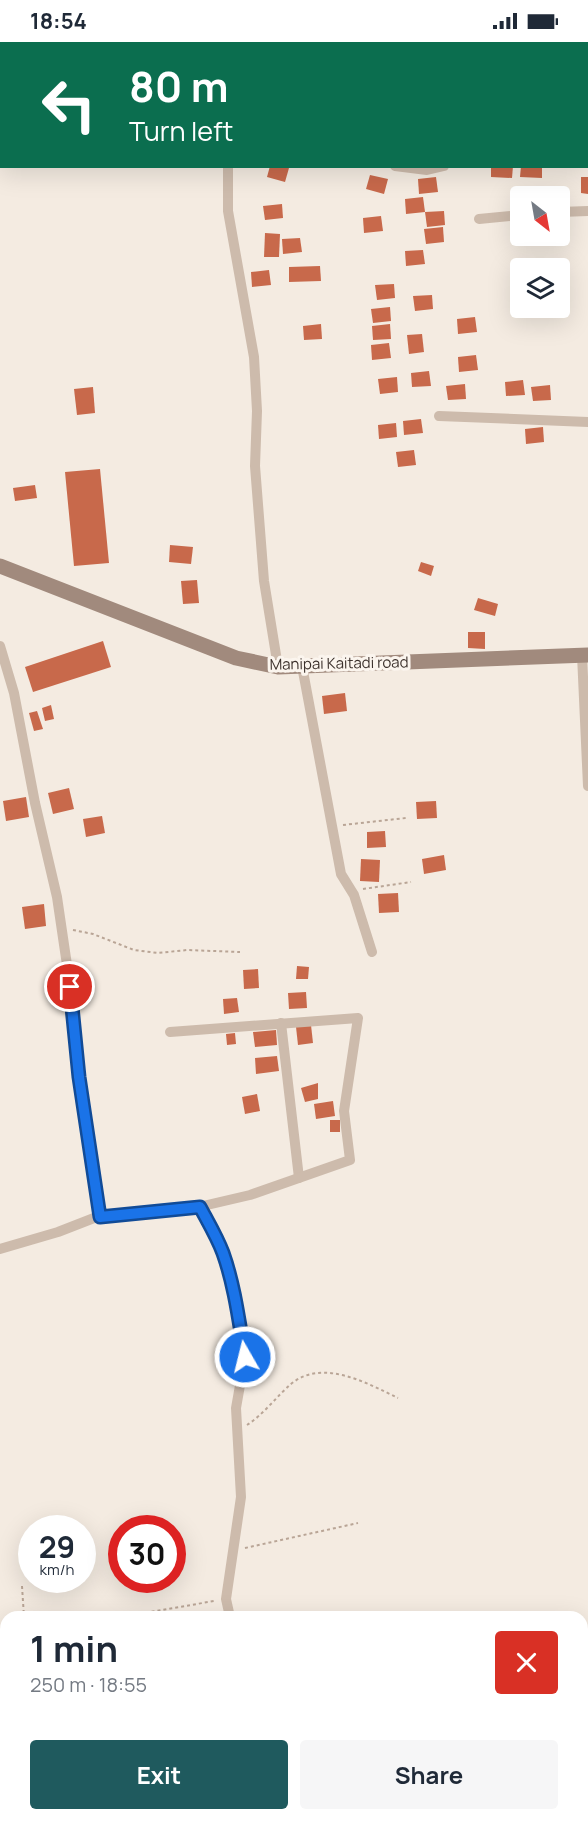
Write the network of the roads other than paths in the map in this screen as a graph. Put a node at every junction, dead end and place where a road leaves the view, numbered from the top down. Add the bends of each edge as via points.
1 (228, 168) edge
2 (411, 168) edge
3 (436, 168) edge
4 (588, 211) edge
5 (570, 212) edge
6 (510, 215) edge
7 (478, 219) dead end
8 (439, 416) dead end
9 (588, 422) edge
10 (0, 566) edge
11 (0, 646) edge
12 (585, 655) edge
13 (302, 666) junction
14 (278, 667) junction
15 (588, 786) edge
16 (372, 952) dead end
17 (281, 1023) junction
18 (170, 1032) dead end
19 (298, 1178) junction
20 (200, 1207) junction
21 (100, 1217) junction
22 (0, 1249) edge
23 (229, 1611) edge

1 - 14 street via 228,211 254,357 255,466 264,581
2 - 3 street
4 - 5 street
6 - 7 street
8 - 9 street
10 - 14 main road, Manipai Kaitadi road via 236,658
11 - 21 street via 14,693 61,922
12 - 13 main road, Manipai Kaitadi road
12 - 15 street
13 - 14 main road, Manipai Kaitadi road
13 - 16 street via 341,874 351,891
17 - 18 street
17 - 19 street
17 - 19 street via 358,1018 344,1111 350,1160
19 - 20 street
20 - 21 street
20 - 23 street via 222,1251 236,1296 245,1357 236,1408 242,1497 226,1599
21 - 22 street

